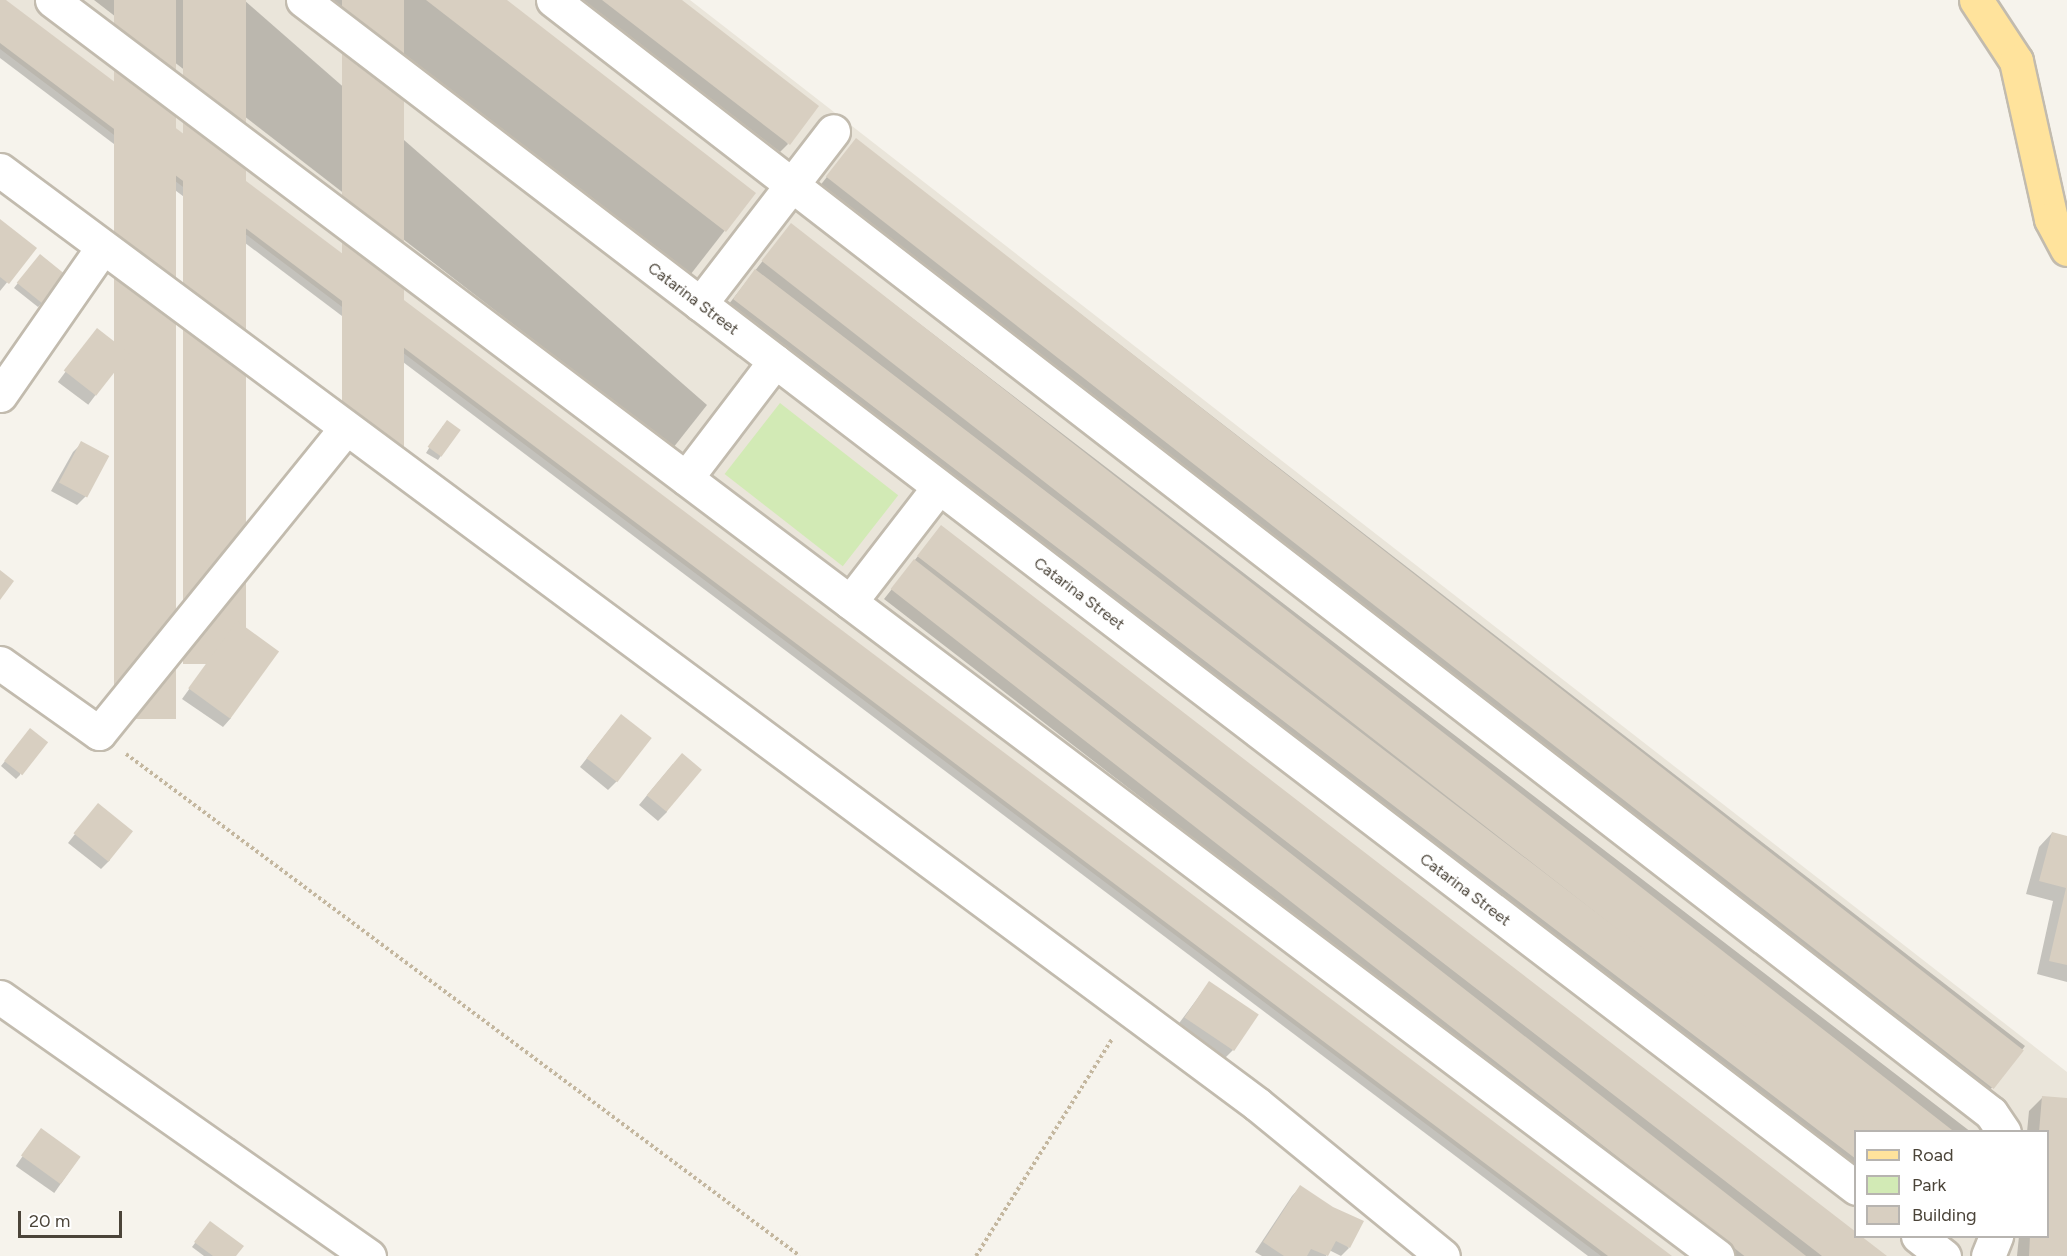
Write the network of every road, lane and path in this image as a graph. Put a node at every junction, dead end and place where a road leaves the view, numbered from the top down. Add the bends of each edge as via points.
1 (52, 0) edge
2 (303, 0) edge
3 (553, 0) edge
4 (1976, 0) edge
5 (833, 131) dead end
6 (0, 170) edge
7 (792, 185) junction
8 (104, 247) junction
9 (2067, 249) edge
10 (700, 304) junction
11 (775, 361) junction
12 (0, 395) edge
13 (345, 429) junction
14 (686, 478) junction
15 (939, 487) junction
16 (850, 602) junction
17 (0, 663) edge
18 (99, 733) junction
19 (0, 997) edge
20 (1130, 1011) junction
21 (2003, 1130) edge
22 (1854, 1186) edge
23 (1921, 1238) edge
24 (1995, 1238) edge
25 (369, 1256) edge
26 (800, 1256) edge
27 (976, 1256) edge
28 (1443, 1256) edge
29 (1717, 1256) edge
30 (1944, 1256) edge
31 (1988, 1256) edge

1 - 14 street
2 - 10 street, Catarina Street
3 - 7 street
4 - 9 main road via 2016,62 2052,219
5 - 7 street
6 - 8 street
7 - 10 street
7 - 21 street via 1991,1113
8 - 12 street
8 - 13 street
10 - 11 street, Catarina Street
11 - 14 street
11 - 15 street, Catarina Street
13 - 18 street
13 - 20 street via 773,742
14 - 16 street
15 - 16 street
15 - 22 street, Catarina Street
16 - 29 street
17 - 18 street
18 - 26 path
19 - 25 street
20 - 27 path
20 - 28 street via 1257,1104
23 - 30 street
24 - 31 street

